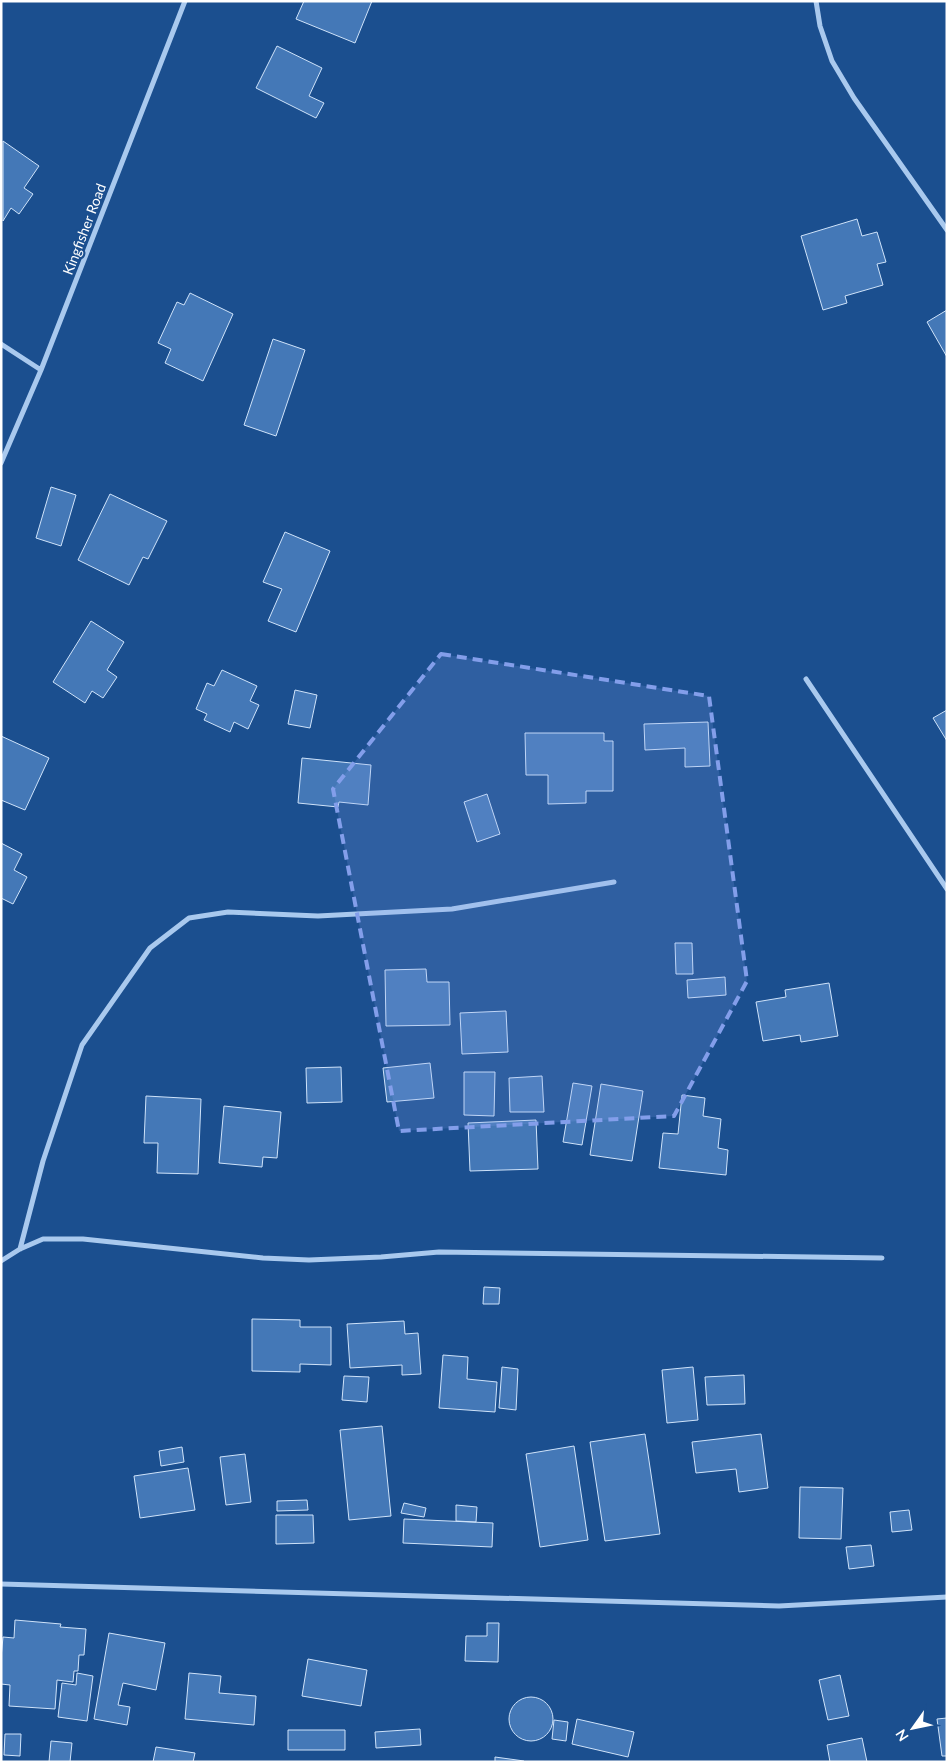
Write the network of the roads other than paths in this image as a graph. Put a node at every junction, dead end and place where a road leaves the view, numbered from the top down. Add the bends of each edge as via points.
1 (185, 1) edge
2 (816, 1) edge
3 (947, 230) edge
4 (1, 344) edge
5 (41, 370) junction
6 (1, 463) edge
7 (806, 679) dead end
8 (614, 882) dead end
9 (947, 889) edge
10 (20, 1249) junction
11 (882, 1258) dead end
12 (1, 1261) edge
13 (1, 1584) edge
14 (947, 1597) edge

1 - 5 street, Kingfisher Road
2 - 3 street via 820,26 832,61 854,98
4 - 5 street
5 - 6 street, Kingfisher Road
7 - 9 street
8 - 10 street via 452,909 318,916 228,912 189,918 150,948 82,1045 43,1161
10 - 11 street via 44,1239 82,1239 309,1260 439,1252
10 - 12 street
13 - 14 street via 779,1606

